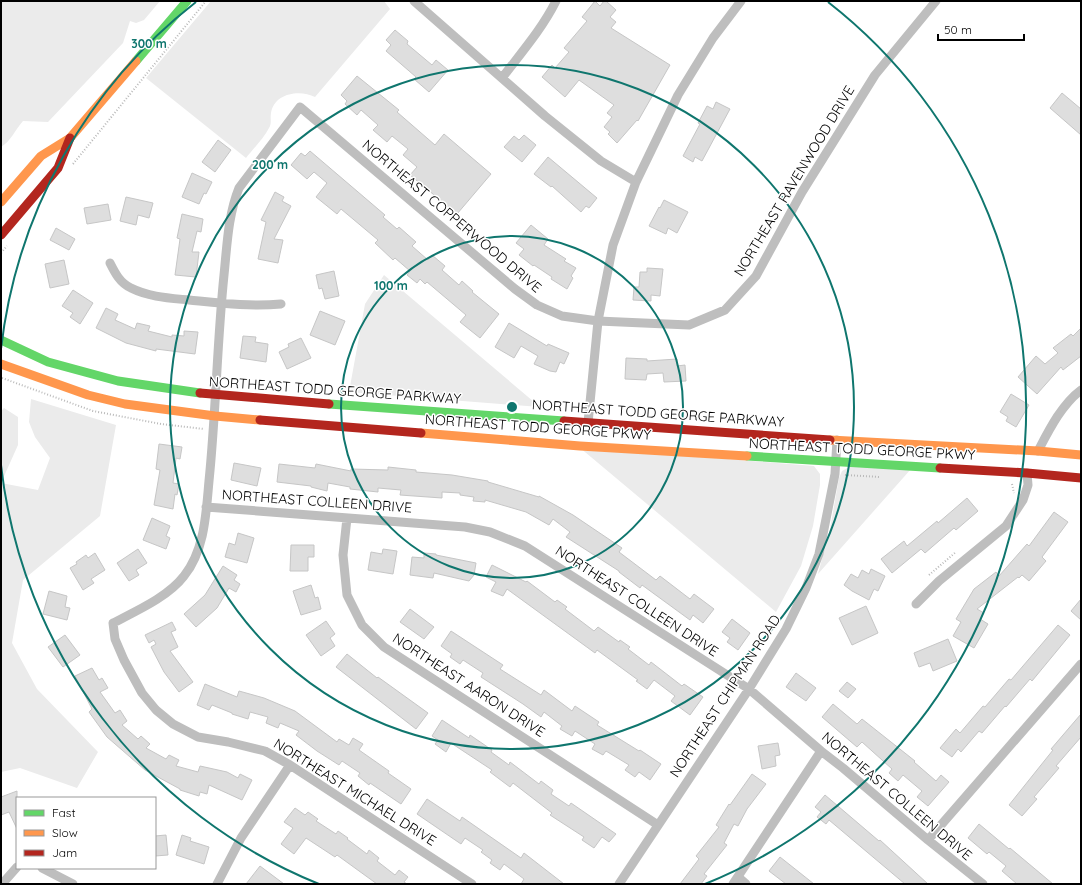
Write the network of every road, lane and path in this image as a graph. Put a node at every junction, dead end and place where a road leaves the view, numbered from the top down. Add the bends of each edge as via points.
1 (187, 1) edge
2 (206, 1) edge
3 (414, 1) edge
4 (556, 1) edge
5 (741, 1) edge
6 (936, 1) edge
7 (502, 78) junction
8 (70, 138) junction
9 (71, 167) dead end
10 (636, 182) junction
11 (1, 202) edge
12 (1, 235) edge
13 (11, 241) dead end
14 (1, 253) edge
15 (110, 263) dead end
16 (221, 304) junction
17 (281, 304) dead end
18 (598, 322) junction
19 (1, 340) edge
20 (1, 364) edge
21 (1081, 390) edge
22 (215, 396) junction
23 (215, 416) junction
24 (588, 423) junction
25 (837, 440) junction
26 (1038, 451) junction
27 (1081, 455) edge
28 (836, 461) junction
29 (1027, 473) junction
30 (1081, 478) edge
31 (1012, 484) dead end
32 (1011, 500) dead end
33 (206, 507) junction
34 (347, 518) junction
35 (960, 550) dead end
36 (929, 575) dead end
37 (916, 604) dead end
38 (1081, 664) edge
39 (749, 690) junction
40 (821, 751) junction
41 (290, 765) junction
42 (658, 825) junction
43 (928, 840) junction
44 (16, 868) edge
45 (44, 869) edge
46 (736, 880) edge
47 (2, 884) edge
48 (73, 884) edge
49 (217, 884) edge
50 (472, 884) edge
51 (619, 884) edge
52 (746, 884) edge
53 (983, 884) edge

1 - 8 main road
2 - 9 path
3 - 7 street
4 - 7 street via 531,41
5 - 10 street via 713,38 678,95
6 - 18 street, NORTHEAST RAVENWOOD DRIVE via 875,75 802,192 756,276 725,310 689,325
7 - 10 street via 601,161
8 - 11 main road via 41,156
8 - 12 main road via 58,168
10 - 18 street via 613,245
13 - 14 path
15 - 16 street via 117,277 130,288 154,296
16 - 17 street
16 - 18 street, NORTHEAST COPPERWOOD DRIVE via 233,202 247,176 300,108 537,305 562,316
16 - 22 street
18 - 24 street
19 - 22 main road, NORTHEAST TODD GEORGE PARKWAY via 48,362 118,381
20 - 23 main road, NORTHEAST TODD GEORGE PKWY via 88,395 125,404
21 - 26 street via 1052,423
22 - 23 street
22 - 24 main road, NORTHEAST TODD GEORGE PARKWAY
23 - 28 main road, NORTHEAST TODD GEORGE PKWY via 580,446
23 - 33 street
24 - 25 main road, NORTHEAST TODD GEORGE PARKWAY
25 - 26 main road, NORTHEAST TODD GEORGE PARKWAY
25 - 28 street, NORTHEAST CHIPMAN ROAD
26 - 27 main road, NORTHEAST TODD GEORGE PARKWAY
28 - 29 main road, NORTHEAST TODD GEORGE PKWY
28 - 39 street, NORTHEAST CHIPMAN ROAD via 819,554 786,629
29 - 30 main road, NORTHEAST TODD GEORGE PKWY
29 - 37 street via 1028,485 1023,500 1006,526 939,581
31 - 32 path via 1014,492
33 - 34 street, NORTHEAST COLLEEN DRIVE
33 - 41 street, NORTHEAST MICHAEL DRIVE via 202,536 195,558 184,577 158,599 113,623 115,639 142,693 156,710 173,724 198,737 265,751
34 - 39 street, NORTHEAST COLLEEN DRIVE via 465,527 508,538
34 - 42 street, NORTHEAST AARON DRIVE via 343,555 347,595 362,625 384,647
35 - 36 path
38 - 43 street
39 - 40 street, NORTHEAST COLLEEN DRIVE
39 - 42 street, NORTHEAST CHIPMAN ROAD
40 - 43 street, NORTHEAST COLLEEN DRIVE
40 - 46 street
41 - 49 street via 241,838
41 - 50 street, NORTHEAST MICHAEL DRIVE
42 - 51 street, NORTHEAST CHIPMAN ROAD
43 - 53 street, NORTHEAST COLLEEN DRIVE
44 - 47 street
45 - 48 street
46 - 52 street

